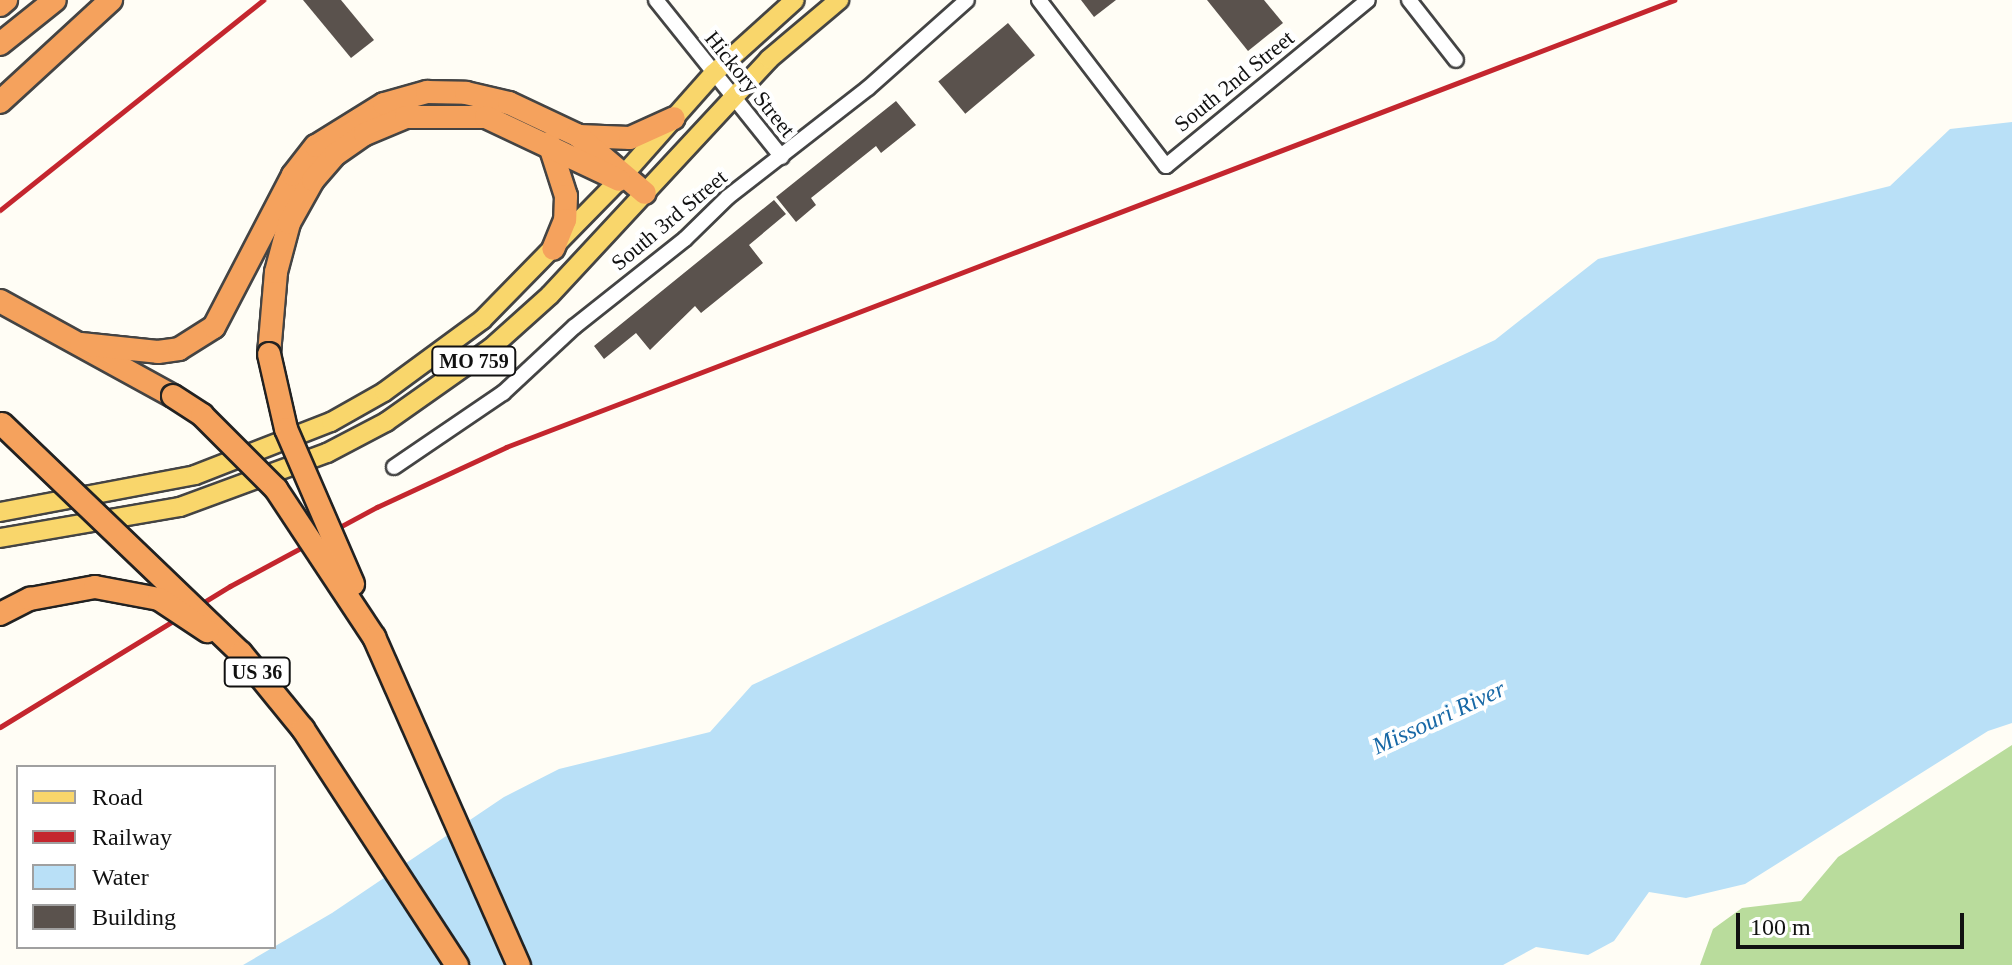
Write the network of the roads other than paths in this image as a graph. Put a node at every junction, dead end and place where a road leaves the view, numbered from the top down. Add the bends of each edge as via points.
1 (6, 0) edge
2 (55, 0) edge
3 (111, 0) edge
4 (656, 0) edge
5 (795, 0) edge
6 (839, 0) edge
7 (967, 0) edge
8 (1039, 0) edge
9 (1368, 0) edge
10 (1409, 0) edge
11 (0, 5) edge
12 (0, 44) edge
13 (1456, 60) dead end
14 (713, 74) junction
15 (733, 98) junction
16 (0, 102) edge
17 (674, 118) junction
18 (577, 135) junction
19 (549, 143) junction
20 (782, 157) junction
21 (622, 176) junction
22 (645, 193) junction
23 (553, 249) junction
24 (0, 301) edge
25 (81, 344) junction
26 (1, 423) edge
27 (394, 467) dead end
28 (0, 512) edge
29 (0, 538) edge
30 (0, 614) edge
31 (374, 637) junction
32 (241, 653) junction
33 (457, 965) edge
34 (519, 965) edge

1 - 11 highway
2 - 12 highway
3 - 16 highway
4 - 14 street, Hickory Street
5 - 14 main road, MO 759
6 - 15 main road, MO 759 via 806,24
7 - 20 street, South 3rd Street
8 - 9 street, South 2nd Street via 1166,166
10 - 13 street
14 - 15 street, Hickory Street
14 - 17 main road, MO 759
15 - 20 street, Hickory Street
15 - 22 main road, MO 759
17 - 18 highway via 630,138
17 - 21 main road, MO 759
18 - 21 highway
18 - 25 highway via 509,103 466,93 427,92 384,104 316,146 293,175 214,327 179,349 158,352
19 - 21 highway
19 - 23 highway via 566,196 565,220
19 - 31 highway, bridge via 486,117 406,117 336,154 313,180 289,223 276,272 269,354 286,429
20 - 27 street, South 3rd Street via 728,197 503,393
21 - 22 highway
21 - 23 main road, MO 759
22 - 29 main road, MO 759 via 550,295 491,348 386,422 327,453 180,507
23 - 28 main road, MO 759 via 434,359 331,422 195,475
24 - 25 highway
25 - 31 highway, bridge via 202,415 276,489
26 - 32 highway, US 36, bridge
30 - 32 highway, bridge via 61,591 125,590 159,599
31 - 34 highway, bridge
32 - 33 highway, US 36, bridge via 303,729

